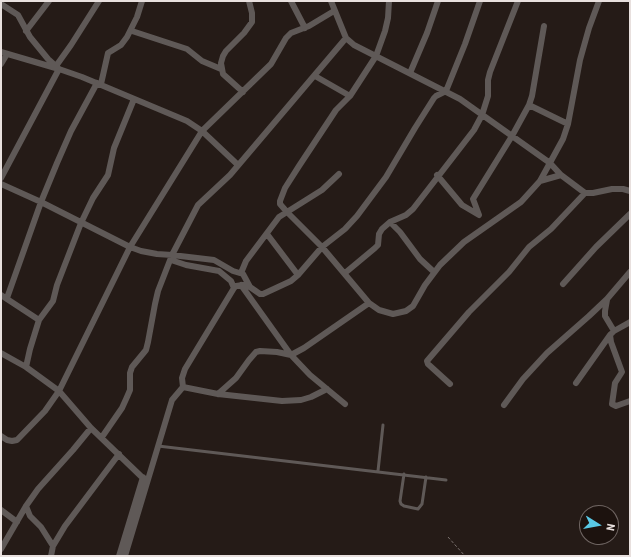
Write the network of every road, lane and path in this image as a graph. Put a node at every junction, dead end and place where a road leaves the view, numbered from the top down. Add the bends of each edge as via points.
1 (49, 1) edge
2 (99, 1) edge
3 (142, 1) edge
4 (249, 1) edge
5 (291, 1) edge
6 (331, 1) edge
7 (389, 1) edge
8 (438, 1) edge
9 (480, 1) edge
10 (518, 1) edge
11 (599, 1) edge
12 (1, 4) edge
13 (334, 11) junction
14 (544, 26) dead end
15 (304, 28) junction
16 (132, 30) junction
17 (26, 31) junction
18 (346, 38) junction
19 (4, 53) edge
20 (376, 56) junction
21 (1, 64) edge
22 (58, 67) junction
23 (221, 70) junction
24 (410, 73) junction
25 (315, 76) junction
26 (99, 84) junction
27 (446, 91) junction
28 (243, 92) junction
29 (350, 96) junction
30 (134, 99) junction
31 (529, 105) junction
32 (482, 115) junction
33 (568, 124) junction
34 (202, 131) junction
35 (512, 136) junction
36 (550, 162) junction
37 (238, 165) junction
38 (338, 174) dead end
39 (438, 175) junction
40 (561, 175) junction
41 (1, 178) edge
42 (540, 181) junction
43 (1, 184) edge
44 (630, 191) edge
45 (585, 194) junction
46 (41, 202) junction
47 (287, 212) junction
48 (630, 214) edge
49 (479, 215) junction
50 (390, 222) junction
51 (81, 223) junction
52 (486, 225) junction
53 (267, 234) junction
54 (322, 247) junction
55 (130, 248) junction
56 (172, 257) junction
57 (434, 272) junction
58 (630, 272) edge
59 (241, 273) junction
60 (345, 274) junction
61 (298, 275) junction
62 (563, 284) dead end
63 (241, 285) junction
64 (234, 288) junction
65 (250, 288) junction
66 (4, 297) edge
67 (607, 299) junction
68 (368, 303) junction
69 (39, 320) junction
70 (630, 322) edge
71 (612, 333) junction
72 (1, 353) edge
73 (291, 355) junction
74 (26, 367) junction
75 (576, 382) dead end
76 (450, 384) dead end
77 (183, 387) junction
78 (326, 389) junction
79 (59, 391) junction
80 (218, 394) junction
81 (630, 401) edge
82 (345, 404) dead end
83 (504, 405) dead end
84 (384, 425) dead end
85 (91, 428) junction
86 (1, 436) edge
87 (102, 437) junction
88 (158, 446) junction
89 (119, 454) junction
90 (378, 471) junction
91 (404, 474) junction
92 (426, 477) junction
93 (145, 480) junction
94 (446, 480) dead end
95 (26, 506) junction
96 (1, 510) edge
97 (17, 522) junction
98 (448, 536) dead end
99 (53, 546) junction
100 (1, 549) edge
101 (51, 556) edge
102 (119, 556) edge
103 (125, 556) edge
104 (464, 556) edge

1 - 17 street
2 - 22 street
3 - 16 street
4 - 23 street via 252,22 222,56
5 - 15 street
6 - 13 street
7 - 20 street via 385,31
8 - 24 street
9 - 27 street
10 - 32 street via 490,72 488,96
11 - 33 street via 580,60
12 - 17 street via 18,15
13 - 15 street
13 - 18 street
14 - 31 street
15 - 28 street via 295,30 286,38 271,64
16 - 23 street via 187,49
16 - 26 street via 121,45 108,54
17 - 22 street via 40,50
18 - 20 street
18 - 25 street
19 - 21 street
19 - 22 street
20 - 24 street
20 - 29 street
22 - 26 street
22 - 41 street
23 - 28 street via 227,79
24 - 27 street
25 - 29 street
25 - 37 street
26 - 30 street
26 - 46 street via 71,131
27 - 32 street
27 - 54 street via 434,98 386,177 357,216
28 - 34 street
29 - 47 street via 336,110 285,188 280,204
30 - 34 street via 187,121
30 - 51 street via 114,148 108,175
31 - 33 street
31 - 35 street
32 - 35 street
32 - 39 street via 474,130
33 - 36 street
34 - 37 street
34 - 55 street
35 - 36 street
35 - 49 street via 473,199
36 - 40 street
36 - 42 street
37 - 56 street via 198,205
38 - 47 street via 322,190
39 - 49 street via 462,204
39 - 50 street via 412,209
40 - 42 street
40 - 45 street
42 - 52 street via 520,202
43 - 46 street
44 - 45 street via 612,189
45 - 76 street via 551,229 529,247 427,361
46 - 51 street
46 - 66 street
47 - 53 street via 279,217
47 - 54 street
48 - 62 street
49 - 52 street
50 - 57 street
50 - 60 street via 380,231 378,245
51 - 55 street
51 - 69 street via 53,301
52 - 57 street via 458,247
53 - 59 street
53 - 61 street
54 - 60 street
54 - 61 street
55 - 56 street
55 - 79 street
56 - 59 street via 214,260
56 - 64 street via 186,266 219,271 231,281
56 - 87 street via 155,304 146,350 132,367 130,390 122,408
57 - 68 street via 416,303 406,311 398,314 385,312
58 - 67 street
59 - 65 street
60 - 68 street
61 - 65 street via 291,282 263,294
63 - 64 street
63 - 65 street
63 - 73 street
64 - 77 street via 185,370 182,378
66 - 69 street
67 - 71 street via 605,316
67 - 83 street via 547,353
68 - 73 street
69 - 74 street
70 - 71 street
71 - 75 street
71 - 81 street via 611,342 622,372 615,383 612,404 616,406
72 - 74 street
73 - 78 street
73 - 80 street via 256,352 236,378
74 - 79 street
77 - 80 street
77 - 88 street via 172,400
78 - 80 street via 311,397 292,401
78 - 82 street
79 - 85 street
79 - 86 street via 45,411 20,437 12,441
84 - 90 lane
85 - 87 street
85 - 95 street via 38,488
87 - 89 street
88 - 90 lane
88 - 93 street
89 - 93 street
89 - 99 street
90 - 91 lane
91 - 92 lane
91 - 92 lane via 400,501 404,506 418,508 422,504
92 - 94 lane
93 - 102 street
93 - 103 street
95 - 97 street
95 - 99 street via 30,516 41,527
96 - 97 street
97 - 100 street
98 - 104 path
99 - 101 street

